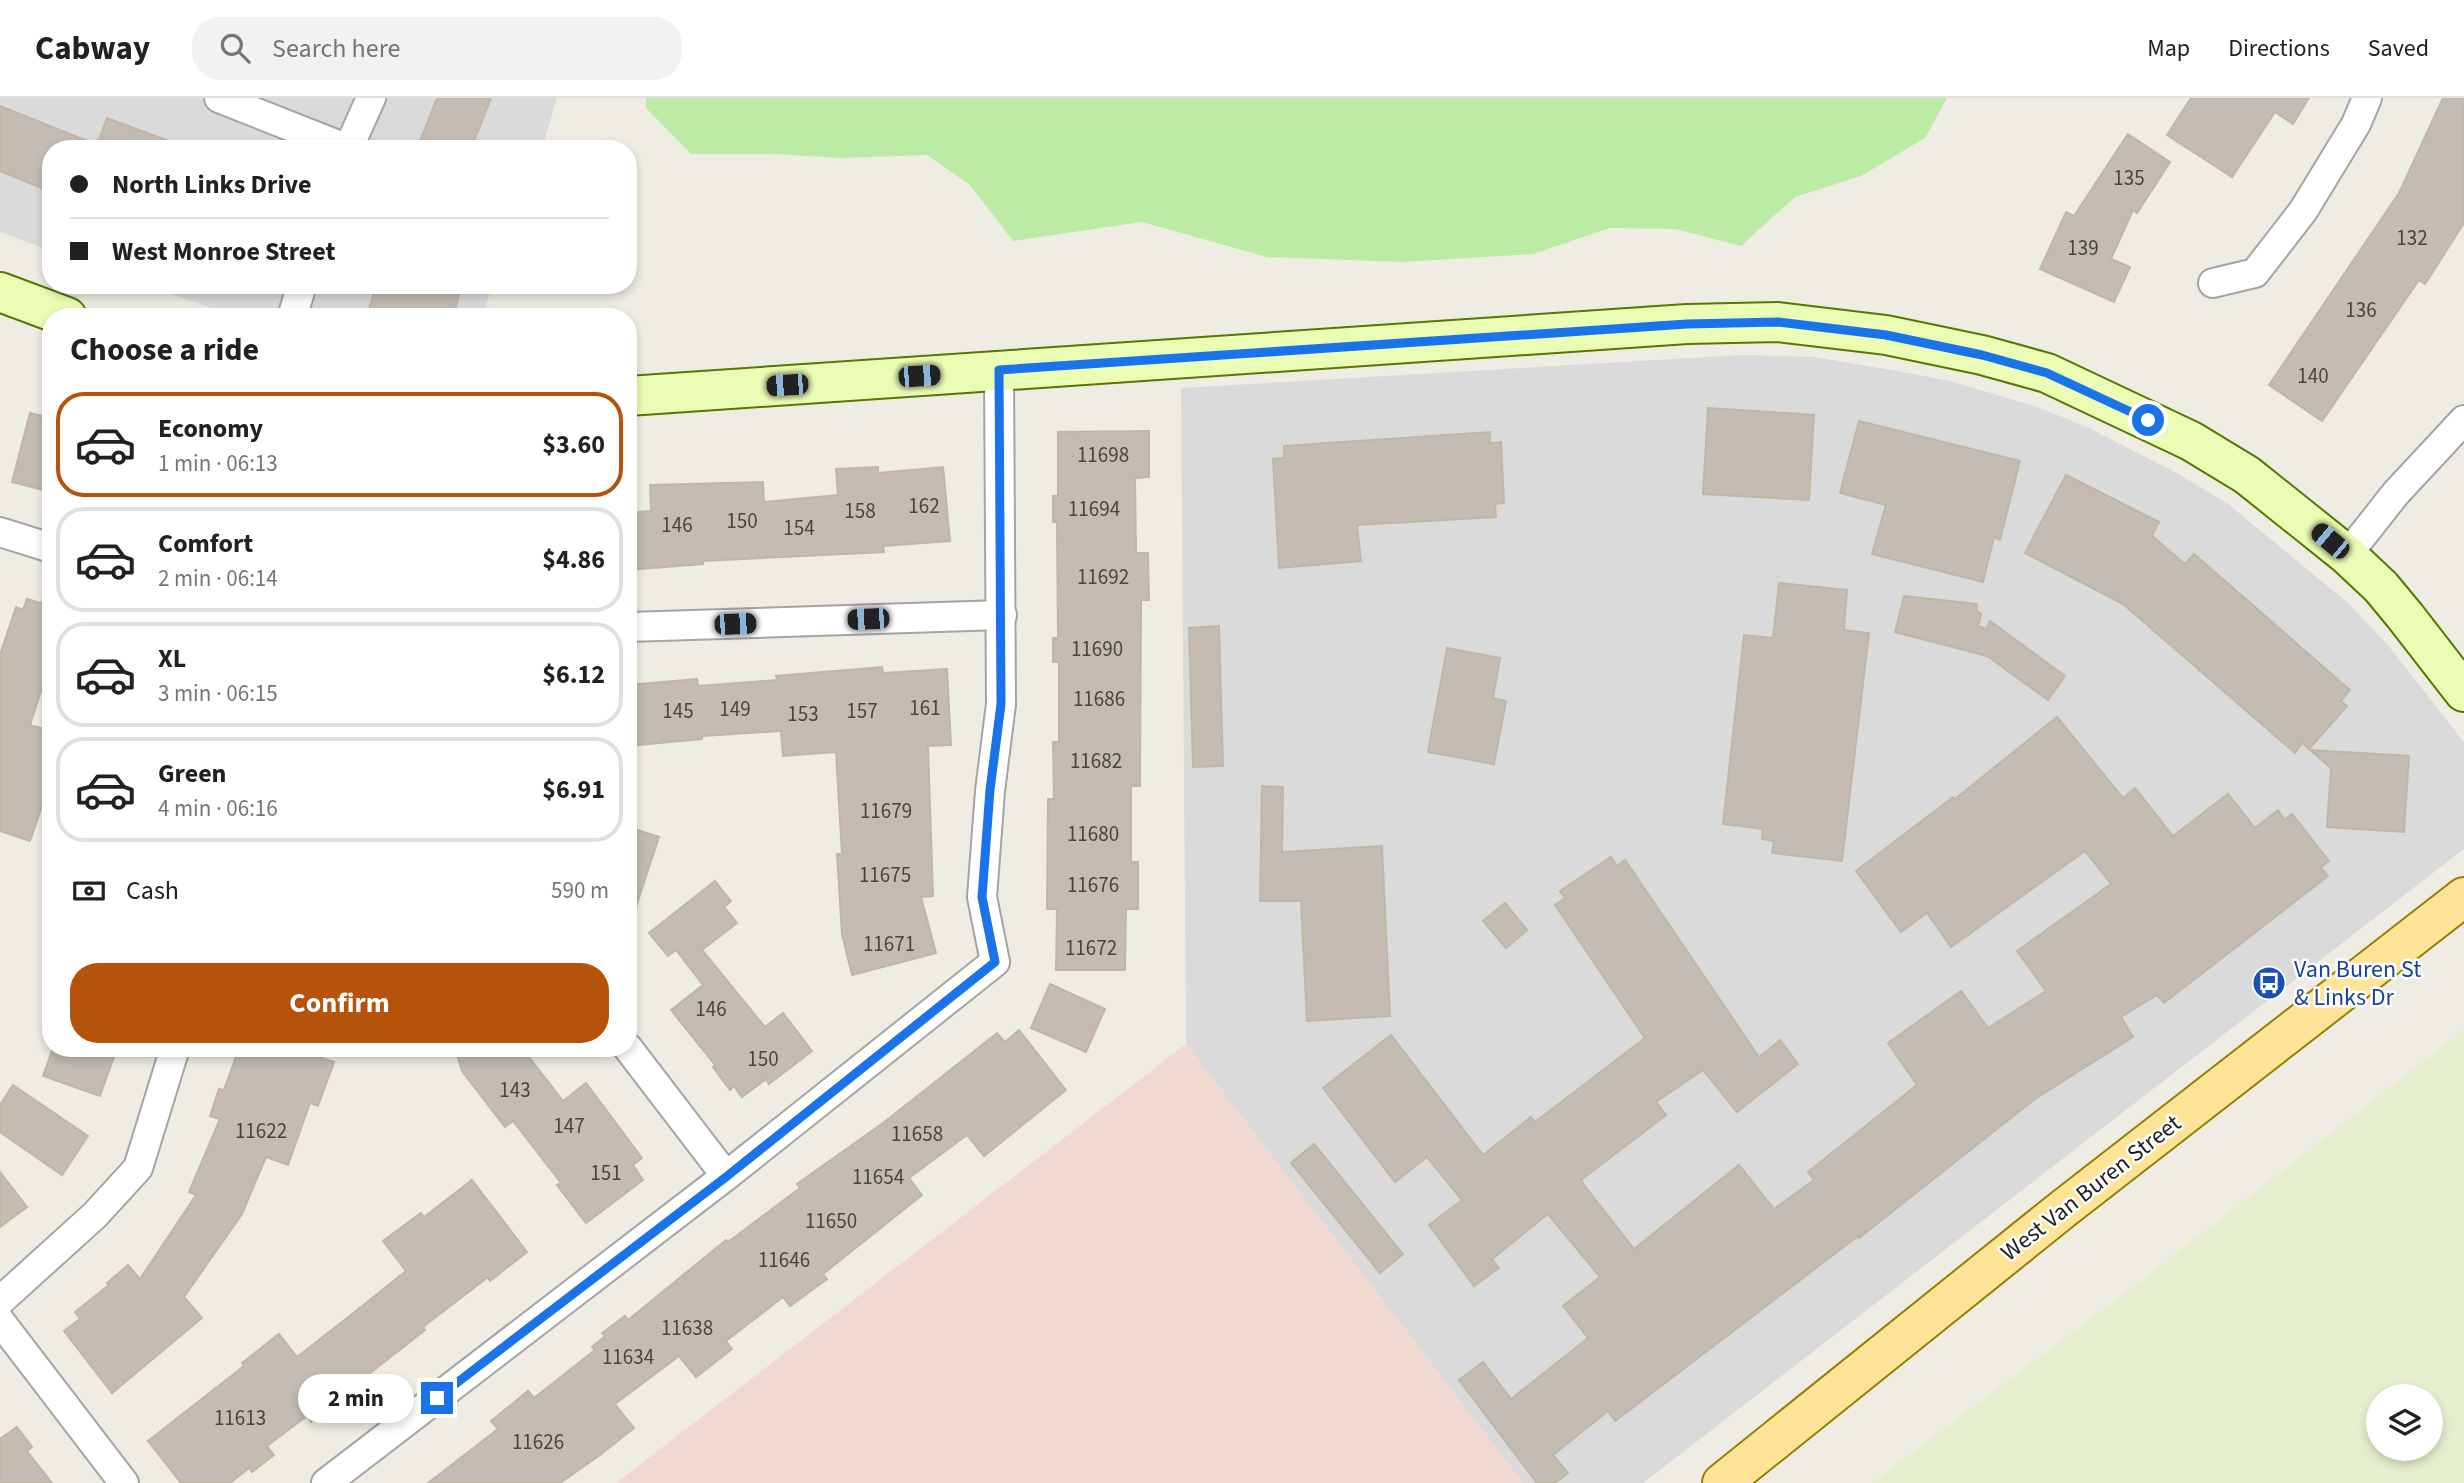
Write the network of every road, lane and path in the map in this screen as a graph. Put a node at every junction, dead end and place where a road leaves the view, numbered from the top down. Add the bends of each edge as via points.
1 (219, 98) edge
2 (371, 98) edge
3 (2367, 98) edge
4 (325, 140) edge
5 (352, 140) edge
6 (2213, 283) dead end
7 (0, 292) edge
8 (43, 308) edge
9 (999, 370) junction
10 (637, 395) edge
11 (2464, 420) edge
12 (0, 533) edge
13 (42, 545) edge
14 (2347, 555) junction
15 (1002, 615) junction
16 (637, 627) edge
17 (2464, 692) edge
18 (2464, 897) edge
19 (172, 1057) edge
20 (635, 1057) edge
21 (726, 1177) junction
22 (0, 1301) edge
23 (0, 1321) edge
24 (124, 1483) edge
25 (326, 1483) edge
26 (1722, 1483) edge

1 - 4 street
2 - 5 street
3 - 6 street via 2303,211 2255,273
7 - 8 street
9 - 10 street
9 - 14 street via 1687,324 1778,322 1886,335 2047,373 2179,435 2247,475
9 - 15 street
11 - 14 street
12 - 13 street
14 - 17 street via 2405,616
15 - 16 street
15 - 21 street via 1001,704 982,897 995,962
18 - 26 main road, West Van Buren Street via 2063,1209
19 - 22 street via 138,1168 95,1215
20 - 21 street
21 - 25 street
23 - 24 street

